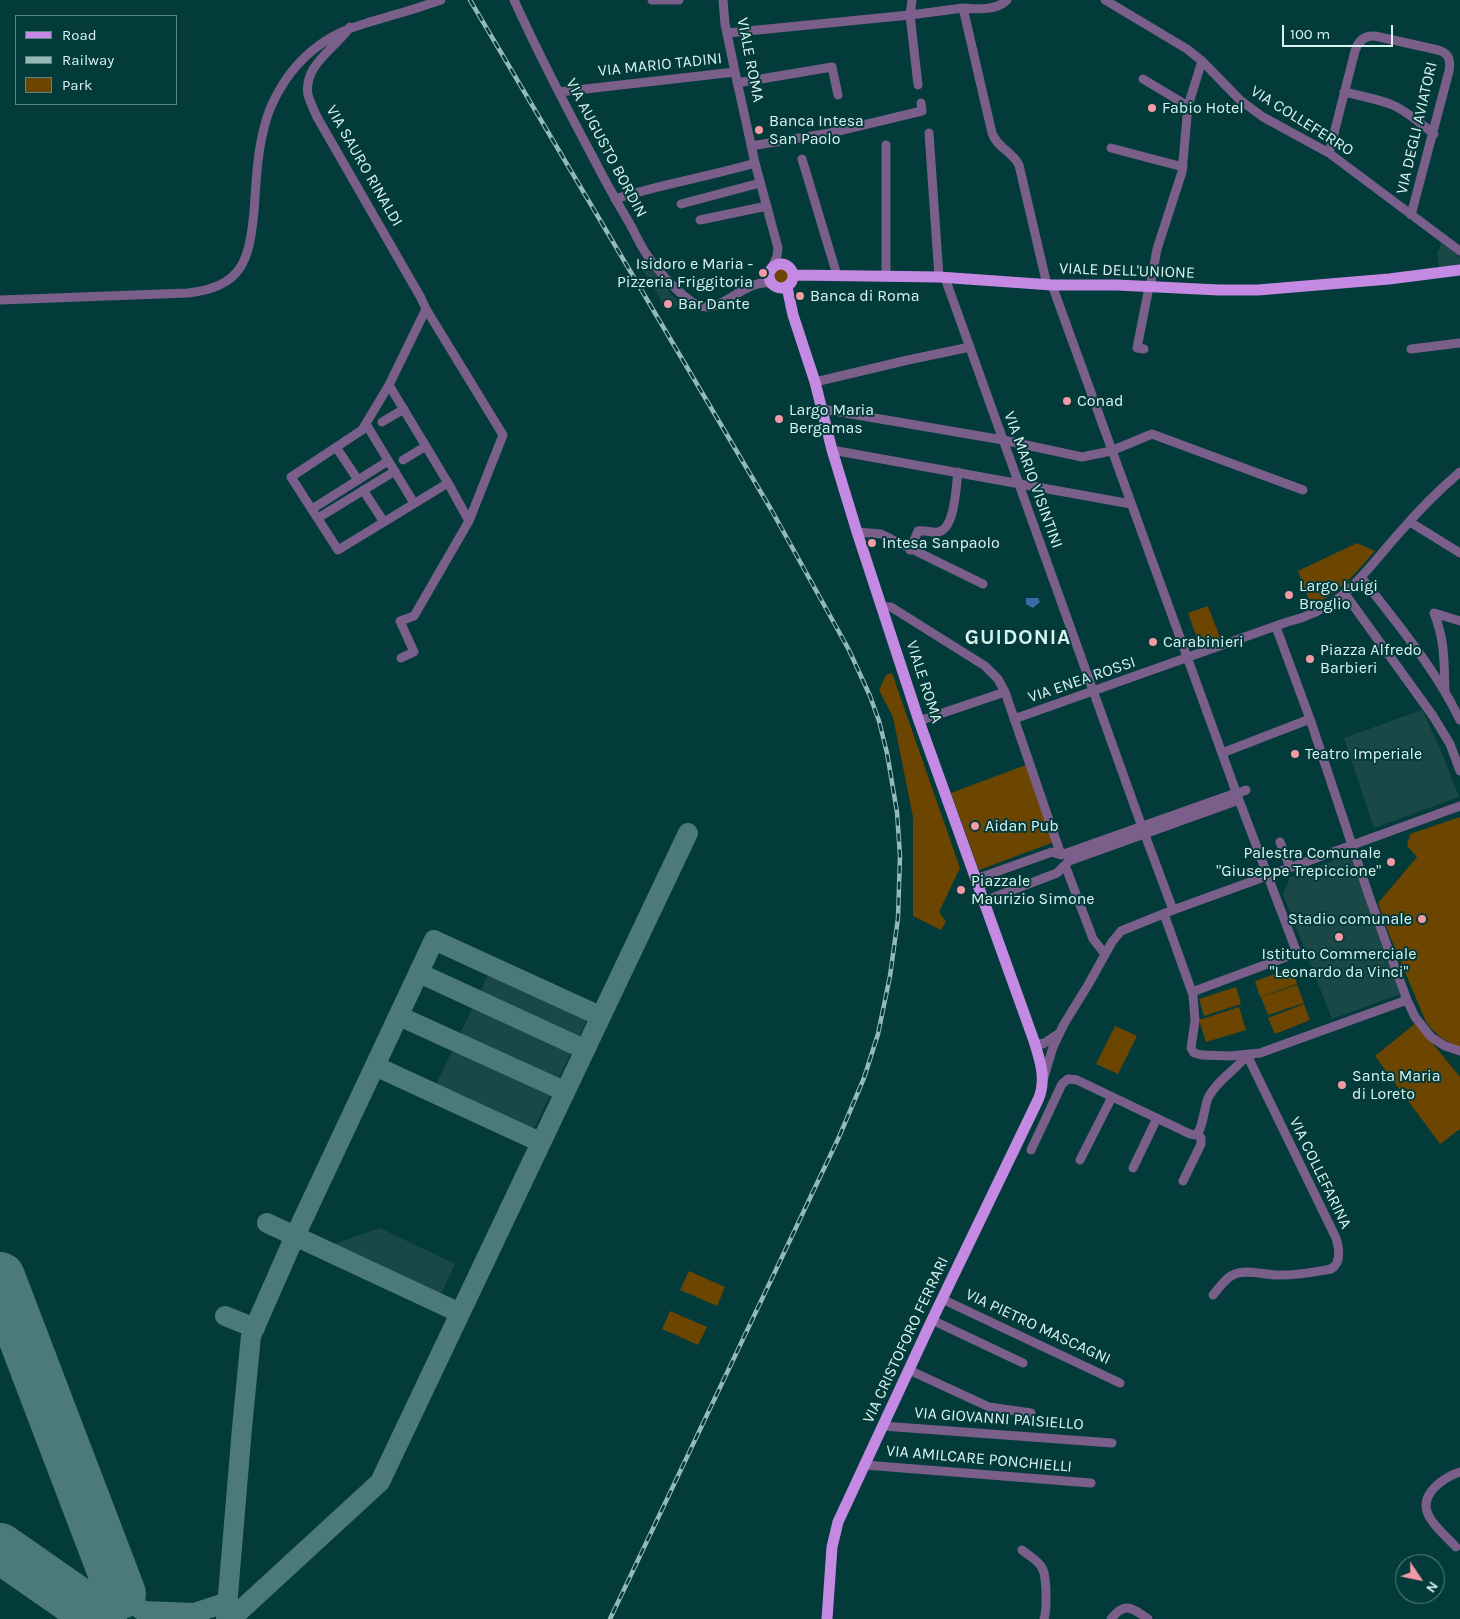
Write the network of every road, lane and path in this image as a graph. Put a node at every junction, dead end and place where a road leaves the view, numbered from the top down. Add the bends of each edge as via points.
1 (441, 0) edge
2 (514, 0) edge
3 (652, 0) edge
4 (679, 0) edge
5 (723, 0) edge
6 (912, 0) edge
7 (1007, 0) edge
8 (1105, 0) edge
9 (963, 8) junction
10 (910, 15) junction
11 (350, 27) junction
12 (727, 33) junction
13 (1202, 61) junction
14 (735, 72) junction
15 (1143, 79) dead end
16 (737, 83) junction
17 (918, 85) dead end
18 (559, 92) junction
19 (1344, 92) junction
20 (838, 95) dead end
21 (921, 103) dead end
22 (1188, 106) junction
23 (929, 133) dead end
24 (1434, 134) junction
25 (886, 145) dead end
26 (751, 146) junction
27 (1111, 148) dead end
28 (1329, 153) junction
29 (802, 159) dead end
30 (755, 163) junction
31 (1183, 167) junction
32 (760, 183) junction
33 (614, 199) junction
34 (681, 204) dead end
35 (766, 206) junction
36 (1411, 215) junction
37 (700, 220) dead end
38 (1460, 252) edge
39 (1460, 270) edge
40 (793, 274) junction
41 (837, 275) junction
42 (886, 275) junction
43 (767, 277) junction
44 (942, 277) junction
45 (1050, 285) junction
46 (787, 287) junction
47 (1149, 287) junction
48 (0, 300) edge
49 (426, 309) junction
50 (1460, 343) edge
51 (970, 347) junction
52 (1144, 349) dead end
53 (1411, 349) dead end
54 (815, 382) junction
55 (389, 385) junction
56 (404, 409) junction
57 (822, 409) junction
58 (382, 422) dead end
59 (366, 424) junction
60 (1003, 440) junction
61 (426, 446) junction
62 (336, 447) junction
63 (832, 450) junction
64 (1112, 451) junction
65 (403, 460) dead end
66 (388, 461) junction
67 (395, 471) junction
68 (958, 472) junction
69 (1460, 472) edge
70 (358, 480) junction
71 (448, 483) junction
72 (1019, 484) junction
73 (363, 490) junction
74 (1302, 490) dead end
75 (414, 503) junction
76 (1131, 504) junction
77 (312, 509) junction
78 (318, 518) junction
79 (469, 521) junction
80 (384, 522) junction
81 (1410, 522) junction
82 (857, 532) junction
83 (910, 550) junction
84 (1460, 553) edge
85 (1361, 577) junction
86 (983, 584) dead end
87 (1345, 594) junction
88 (882, 606) junction
89 (1460, 620) edge
90 (1276, 627) junction
91 (401, 658) dead end
92 (1188, 658) junction
93 (1444, 691) junction
94 (1004, 692) junction
95 (1094, 692) junction
96 (1014, 719) junction
97 (1310, 720) junction
98 (1460, 720) edge
99 (919, 721) junction
100 (1222, 753) junction
101 (1460, 771) edge
102 (1246, 790) dead end
103 (1237, 796) junction
104 (1460, 806) edge
105 (1143, 831) junction
106 (1280, 842) dead end
107 (1353, 845) junction
108 (1061, 855) junction
109 (1065, 865) junction
110 (1290, 868) junction
111 (1268, 876) junction
112 (976, 879) junction
113 (984, 901) junction
114 (1173, 910) junction
115 (1164, 914) junction
116 (1105, 954) junction
117 (1192, 992) junction
118 (1406, 1000) junction
119 (1060, 1032) junction
120 (1035, 1043) junction
121 (1460, 1051) edge
122 (1247, 1055) junction
123 (1043, 1082) junction
124 (1112, 1097) junction
125 (1157, 1118) junction
126 (1198, 1134) junction
127 (1031, 1150) dead end
128 (1080, 1160) dead end
129 (1133, 1168) dead end
130 (1183, 1181) dead end
131 (1213, 1295) dead end
132 (942, 1299) junction
133 (932, 1320) junction
134 (1023, 1363) dead end
135 (909, 1370) junction
136 (1120, 1383) dead end
137 (1031, 1413) dead end
138 (883, 1426) junction
139 (1112, 1443) dead end
140 (865, 1465) junction
141 (1460, 1472) edge
142 (1091, 1483) dead end
143 (1456, 1547) dead end
144 (1022, 1550) dead end
145 (828, 1618) edge
146 (1044, 1619) edge
147 (1111, 1619) edge
148 (1148, 1619) edge

1 - 11 street
2 - 18 street, VIA AUGUSTO BORDIN
3 - 4 street
5 - 12 street, VIALE ROMA
6 - 10 street
7 - 9 street via 990,8
8 - 13 street, VIA COLLEFERRO
9 - 10 street
9 - 45 street via 992,133 996,142 1019,165
10 - 12 street
10 - 17 street
11 - 48 street via 305,57 288,77 269,112 261,138 250,246 230,278 213,288 188,293
11 - 49 street, VIA SAURO RINALDI via 312,70 308,95 317,117
12 - 14 street, VIALE ROMA
13 - 22 street
13 - 28 street, VIA COLLEFERRO via 1240,100 1263,117
14 - 16 street, VIALE ROMA
14 - 18 street, VIA MARIO TADINI
15 - 22 street
16 - 20 street via 832,67
16 - 26 street, VIALE ROMA
18 - 33 street, VIA AUGUSTO BORDIN
19 - 24 street via 1395,106
19 - 24 street, VIA DEGLI AVIATORI via 1356,47 1366,37 1375,36 1442,51 1450,64
19 - 28 street
21 - 26 street via 922,111 830,133
22 - 31 street
23 - 44 street, VIA MARIO VISINTINI
24 - 36 street, VIA DEGLI AVIATORI
25 - 42 street
26 - 30 street, VIALE ROMA
27 - 31 street
28 - 36 street, VIA COLLEFERRO
29 - 41 street
30 - 32 street, VIALE ROMA
30 - 33 street
31 - 47 street via 1157,249
32 - 34 street
32 - 35 street, VIALE ROMA
33 - 43 street, VIA AUGUSTO BORDIN via 652,262 698,305 712,306
35 - 37 street
35 - 43 street, VIALE ROMA via 778,250
36 - 38 street, VIA COLLEFERRO
39 - 47 main road, VIALE DELL'UNIONE via 1258,290
40 - 41 main road, VIALE DELL'UNIONE
40 - 43 main road via 790,268 777,265
40 - 46 main road
41 - 42 main road, VIALE DELL'UNIONE
42 - 44 main road, VIALE DELL'UNIONE
43 - 46 main road via 780,289
44 - 45 main road, VIALE DELL'UNIONE
44 - 51 street, VIA MARIO VISINTINI
45 - 47 main road, VIALE DELL'UNIONE
45 - 64 street
46 - 54 main road, VIALE ROMA
47 - 52 street via 1137,348
49 - 55 street
49 - 79 street, VIA SAURO RINALDI via 503,435
50 - 53 street
51 - 54 street
51 - 60 street, VIA MARIO VISINTINI
54 - 57 main road, VIALE ROMA
55 - 56 street
55 - 59 street
56 - 58 street
56 - 61 street
57 - 60 street
57 - 63 main road, VIALE ROMA
59 - 62 street
59 - 66 street
60 - 64 street via 1082,457
60 - 72 street, VIA MARIO VISINTINI
61 - 65 street
61 - 71 street
62 - 70 street
62 - 77 street via 291,477
63 - 68 street
63 - 82 main road, VIALE ROMA
64 - 74 street via 1152,434
64 - 76 street
66 - 67 street
66 - 70 street
67 - 73 street
67 - 75 street
68 - 72 street
68 - 83 street via 952,515 946,528 938,532 918,531
69 - 81 street, VIA ENEA ROSSI
70 - 77 street
71 - 75 street
71 - 79 street
72 - 76 street
72 - 95 street, VIA MARIO VISINTINI
73 - 78 street
73 - 80 street
75 - 80 street
76 - 92 street
77 - 78 street
78 - 80 street via 338,550
79 - 91 street via 414,616 400,621 414,652
81 - 84 street
81 - 85 street, VIA ENEA ROSSI
82 - 83 street via 881,534
82 - 88 main road, VIALE ROMA
83 - 86 street
85 - 87 street, VIA ENEA ROSSI
85 - 93 street
87 - 90 street, VIA ENEA ROSSI via 1318,612
87 - 101 street via 1433,716 1450,744
88 - 94 street via 891,607 978,661 993,674
88 - 99 main road, VIALE ROMA
89 - 93 street via 1434,612 1444,644
90 - 92 street, VIA ENEA ROSSI
90 - 97 street
92 - 95 street, VIA ENEA ROSSI
92 - 100 street
93 - 98 street
94 - 96 street
94 - 99 street
95 - 96 street, VIA ENEA ROSSI
95 - 105 street, VIA MARIO VISINTINI
96 - 108 street
97 - 100 street
97 - 107 street
99 - 112 main road, VIALE ROMA
100 - 103 street
102 - 103 street
103 - 105 street
103 - 111 street
104 - 107 street
105 - 108 street
105 - 109 street
105 - 114 street, VIA MARIO VISINTINI
106 - 110 street
107 - 110 street
107 - 118 street
108 - 112 street via 1052,852
109 - 113 street via 1058,873
109 - 116 street via 1093,939
110 - 111 street
111 - 114 street
111 - 117 street via 1297,953
112 - 113 main road, VIALE ROMA
113 - 120 main road, VIALE ROMA
114 - 115 street
115 - 116 street via 1122,931
115 - 117 street
116 - 119 street
117 - 122 street via 1195,1021 1191,1048 1194,1053
118 - 121 street via 1430,1037
118 - 122 street via 1276,1048
119 - 120 street via 1048,1042
119 - 123 street
120 - 123 main road, VIALE ROMA
122 - 126 street via 1212,1091
122 - 131 street, VIA COLLEFARINA via 1337,1240 1338,1262 1331,1269 1288,1275 1238,1273 1229,1277
123 - 132 main road, VIA CRISTOFORO FERRARI via 1040,1096
124 - 125 street
124 - 127 street via 1076,1080 1066,1080
124 - 128 street
125 - 126 street via 1190,1134
125 - 129 street
126 - 130 street via 1201,1144
132 - 133 main road, VIA CRISTOFORO FERRARI
132 - 136 street, VIA PIETRO MASCAGNI
133 - 134 street
133 - 135 main road, VIA CRISTOFORO FERRARI
135 - 137 street via 991,1408
135 - 138 main road, VIA CRISTOFORO FERRARI
138 - 139 street, VIA GIOVANNI PAISIELLO
138 - 140 main road, VIA CRISTOFORO FERRARI
140 - 142 street, VIA AMILCARE PONCHIELLI
140 - 145 main road, VIA CRISTOFORO FERRARI via 834,1537
141 - 143 street via 1434,1488 1426,1507 1429,1518
144 - 146 street via 1043,1569
147 - 148 street via 1120,1609 1127,1607

